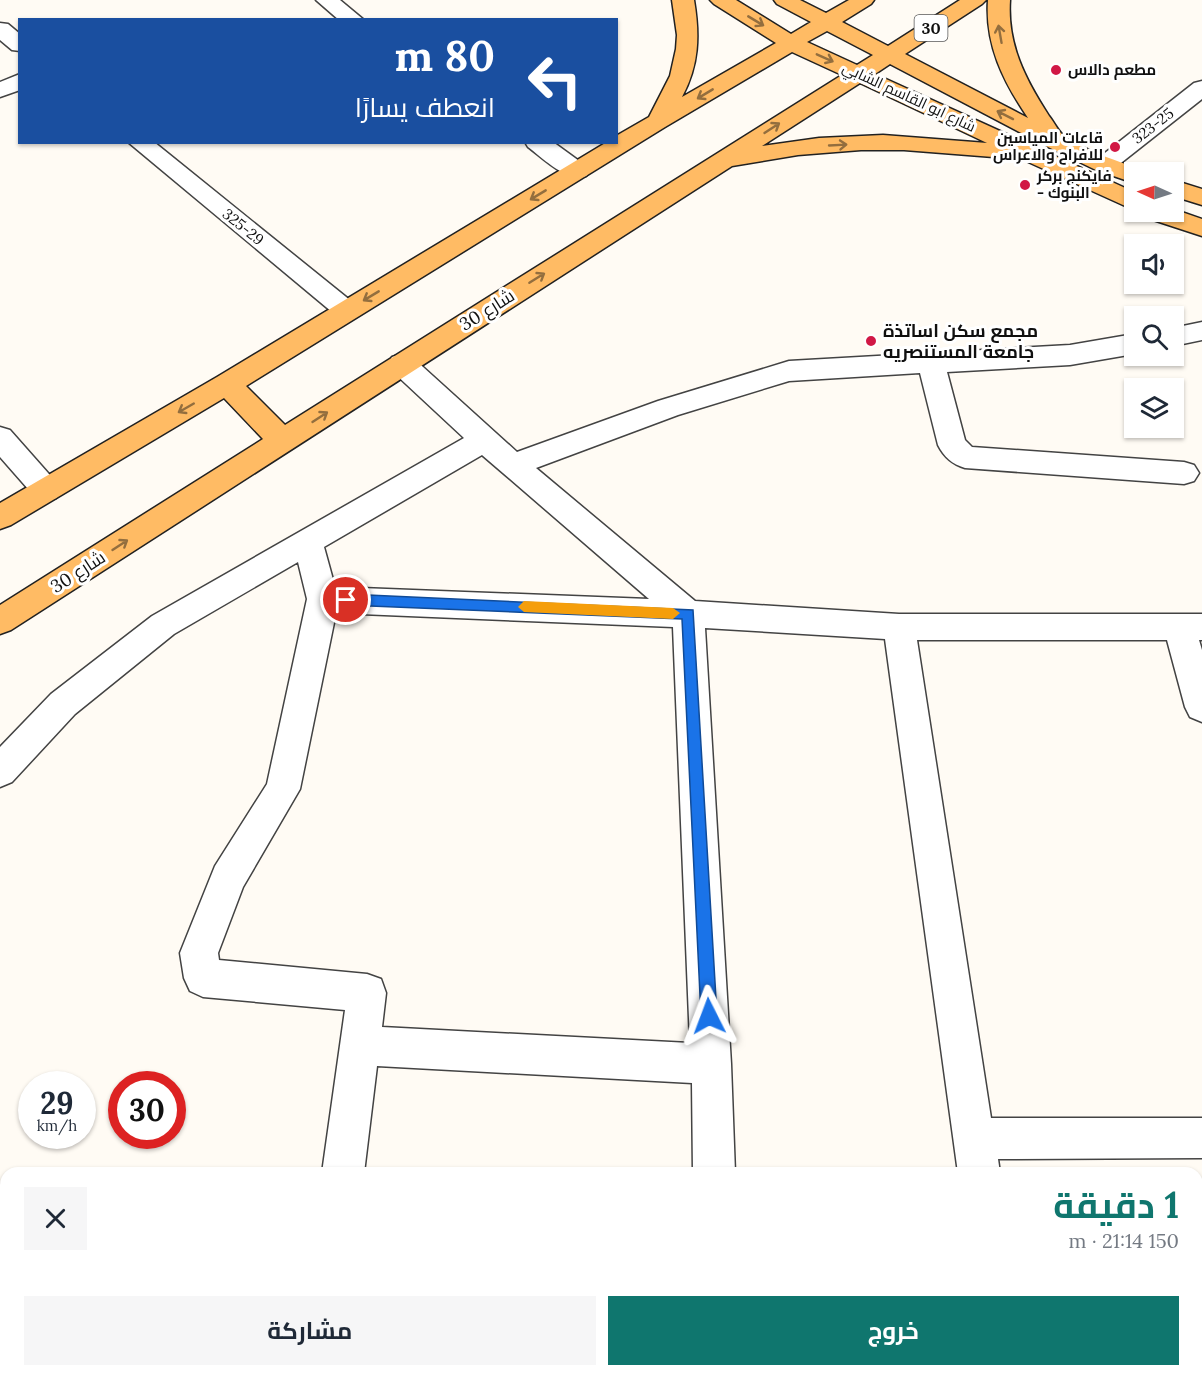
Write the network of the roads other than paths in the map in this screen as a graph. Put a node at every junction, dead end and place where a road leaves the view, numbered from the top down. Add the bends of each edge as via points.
1 (326, 0) edge
2 (683, 0) edge
3 (721, 0) edge
4 (784, 0) edge
5 (864, 0) edge
6 (975, 0) edge
7 (999, 0) edge
8 (351, 18) edge
9 (826, 23) junction
10 (0, 29) edge
11 (18, 43) edge
12 (792, 43) junction
13 (888, 55) junction
14 (858, 73) junction
15 (18, 82) edge
16 (1202, 88) edge
17 (0, 90) edge
18 (657, 122) junction
19 (1054, 141) junction
20 (141, 144) edge
21 (539, 144) edge
22 (1023, 152) junction
23 (718, 163) junction
24 (1104, 165) junction
25 (578, 171) junction
26 (1124, 172) edge
27 (1184, 191) edge
28 (1124, 197) edge
29 (1202, 197) edge
30 (1184, 222) edge
31 (1202, 228) edge
32 (346, 311) junction
33 (1202, 331) edge
34 (1184, 335) edge
35 (1124, 346) edge
36 (931, 363) junction
37 (402, 364) junction
38 (227, 384) junction
39 (0, 438) edge
40 (484, 440) junction
41 (283, 441) junction
42 (513, 465) junction
43 (1184, 473) dead end
44 (46, 490) junction
45 (0, 517) edge
46 (307, 540) junction
47 (323, 599) junction
48 (688, 614) junction
49 (0, 621) edge
50 (1190, 626) edge
51 (900, 627) junction
52 (1202, 707) edge
53 (0, 771) edge
54 (360, 1045) junction
55 (711, 1064) junction
56 (1202, 1138) edge
57 (977, 1156) edge
58 (344, 1167) edge
59 (714, 1167) edge

1 - 8 street
2 - 18 main road via 689,40 681,81
3 -> 12 main road, شارع ابو القاسم الشابي
4 - 9 main road, شارع ابو القاسم الشابي
5 - 9 main road
6 - 13 main road, شارع 30 / 30
19 -> 7 main road via 1027,101 1006,58 998,26
9 - 12 main road
9 - 13 main road, شارع ابو القاسم الشابي
10 - 11 street
12 -> 14 main road, شارع ابو القاسم الشابي
12 -> 18 main road
13 - 14 main road, شارع 30 / 30
19 -> 13 main road, شارع ابو القاسم الشابي
14 - 22 main road, شارع ابو القاسم الشابي
23 -> 14 main road, شارع 30 / 30
15 - 17 street
16 - 24 street, 323-25
18 - 25 main road
19 - 24 main road, شارع ابو القاسم الشابي
20 - 32 street, 325-29
21 - 25 street
23 -> 22 main road via 790,149 865,143
22 - 28 main road, شارع ابو القاسم الشابي
37 -> 23 main road, شارع 30 / 30
24 - 26 main road, شارع ابو القاسم الشابي
25 -> 32 main road
27 - 29 main road
30 - 31 main road
32 - 38 main road
33 - 34 street
35 - 36 street via 1070,355
36 - 42 street via 789,371 668,408
36 - 43 street via 952,445 965,457
37 - 40 street
41 -> 37 main road, شارع 30 / 30
38 - 41 main road
38 -> 44 main road
39 - 44 street
40 - 42 street
40 - 46 street
49 -> 41 main road, شارع 30 / 30
42 - 48 street
44 - 45 main road
46 - 47 street
46 - 53 street via 163,625 63,705
47 - 48 street
47 - 54 street via 284,789 228,878 199,953 203,978 367,993
48 - 51 street
48 - 55 street
50 - 51 street
50 - 52 street
51 - 57 street
54 - 55 street
54 - 58 street
55 - 59 street
56 - 57 street

